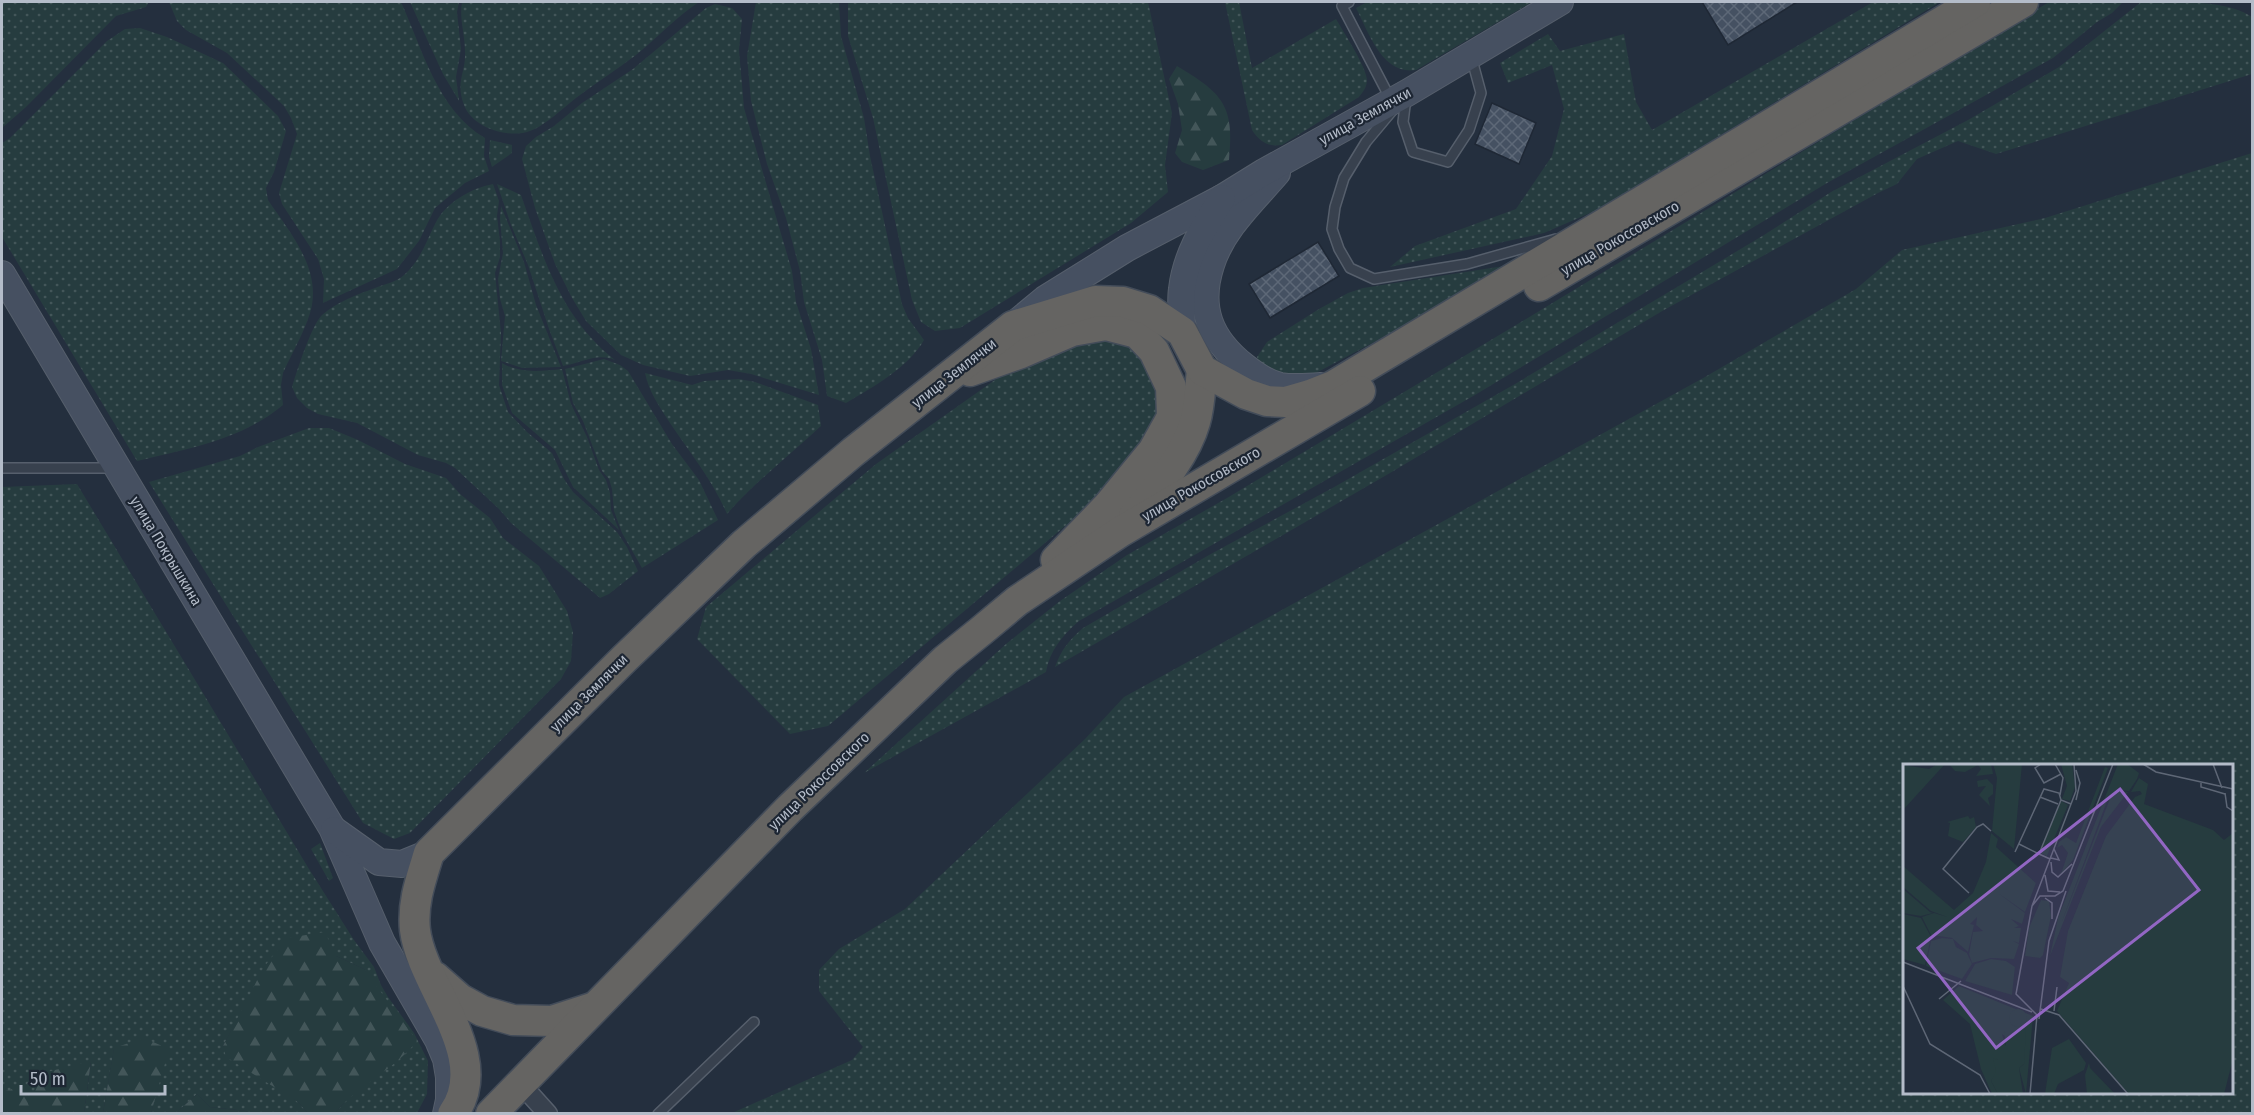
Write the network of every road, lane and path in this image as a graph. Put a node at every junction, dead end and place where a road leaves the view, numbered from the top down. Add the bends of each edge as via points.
1 (1560, 2) edge
2 (1975, 2) edge
3 (2023, 2) edge
4 (1343, 3) edge
5 (1470, 56) junction
6 (1399, 97) junction
7 (1294, 155) junction
8 (1222, 198) junction
9 (1598, 226) junction
10 (2, 274) edge
11 (1013, 326) junction
12 (1182, 332) junction
13 (1202, 370) junction
14 (947, 379) junction
15 (1333, 386) junction
16 (2, 468) edge
17 (117, 468) junction
18 (1120, 532) junction
19 (1017, 602) junction
20 (332, 828) junction
21 (429, 853) junction
22 (430, 972) junction
23 (597, 1006) junction
24 (754, 1022) dead end
25 (521, 1084) junction
26 (446, 1113) edge
27 (453, 1113) edge
28 (491, 1113) edge
29 (548, 1113) edge
30 (658, 1113) edge

1 - 5 main road, улица Землячки
2 - 9 highway, улица Рокоссовского
3 - 18 highway, улица Рокоссовского
4 - 6 lane
5 - 6 main road, улица Землячки
5 - 6 lane via 1481,93 1469,130 1448,162 1413,152
6 - 7 main road, улица Землячки
6 - 9 lane via 1344,178 1335,207 1332,229 1350,268 1374,279 1467,264
7 - 8 main road, улица Землячки
7 - 15 main road via 1222,240 1206,289 1207,314 1215,336 1257,376 1279,386
8 - 11 main road, улица Землячки via 1127,248 1045,299
8 - 12 main road via 1198,235 1187,262
9 - 15 highway, улица Рокоссовского
10 - 17 main road, улица Покрышкина
11 - 12 highway via 1095,301 1123,302 1149,310
11 - 14 highway, улица Землячки
12 - 13 highway
13 - 15 highway, улица Рокоссовского via 1267,401 1286,402
13 - 18 highway via 1195,422 1184,448 1159,486
14 - 19 highway via 1072,331 1106,325 1137,333 1154,351 1171,387 1172,417 1153,451 1108,506
14 - 21 highway, улица Землячки via 744,544
16 - 17 lane
17 - 20 main road, улица Покрышкина
18 - 19 highway, улица Рокоссовского
19 - 23 highway, улица Рокоссовского via 945,660 798,800
20 - 21 main road via 379,862 402,864
20 - 26 main road, улица Покрышкина via 382,943 446,1059
21 - 22 highway via 418,889 415,932
22 - 23 highway via 460,999 482,1011 513,1020 552,1021
22 - 27 highway via 464,1057 466,1080
23 - 25 highway, улица Рокоссовского
24 - 30 lane
25 - 28 highway, улица Рокоссовского
25 - 29 street

